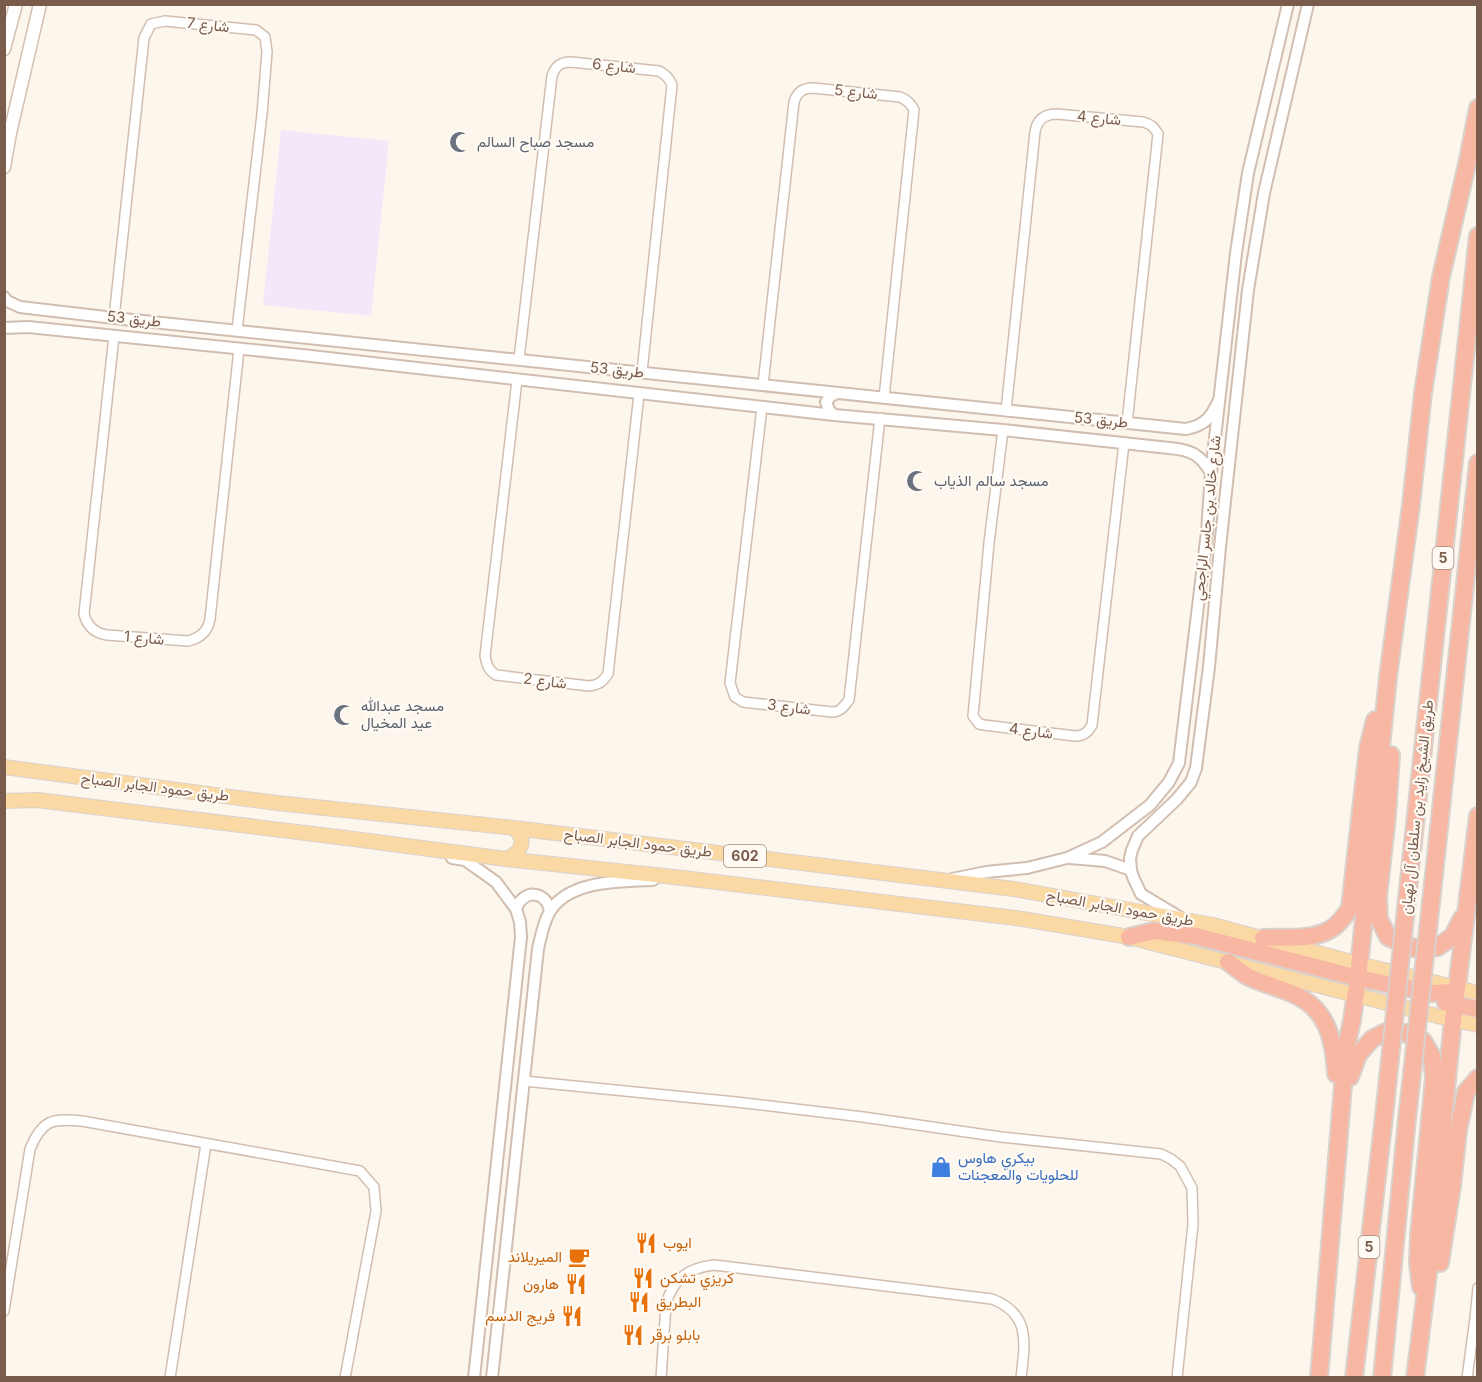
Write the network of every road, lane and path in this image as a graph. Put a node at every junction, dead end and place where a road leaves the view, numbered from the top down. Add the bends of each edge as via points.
1 (16, 4) edge
2 (40, 4) edge
3 (1288, 4) edge
4 (1308, 4) edge
5 (4, 49) edge
6 (16, 103) junction
7 (1478, 108) edge
8 (4, 109) edge
9 (7, 130) edge
10 (4, 167) edge
11 (1244, 192) junction
12 (1264, 193) junction
13 (1478, 236) edge
14 (4, 297) edge
15 (32, 308) junction
16 (114, 318) junction
17 (28, 327) junction
18 (4, 328) edge
19 (237, 330) junction
20 (114, 336) junction
21 (305, 338) junction
22 (332, 340) junction
23 (238, 349) junction
24 (302, 355) junction
25 (331, 359) junction
26 (519, 359) junction
27 (642, 372) junction
28 (517, 380) junction
29 (764, 385) junction
30 (804, 389) junction
31 (837, 393) junction
32 (639, 394) junction
33 (884, 398) junction
34 (1219, 400) junction
35 (762, 407) junction
36 (1006, 411) junction
37 (805, 412) junction
38 (834, 415) junction
39 (880, 418) junction
40 (1127, 423) junction
41 (1172, 428) junction
42 (1003, 430) junction
43 (1124, 443) junction
44 (1169, 448) junction
45 (1478, 464) edge
46 (1211, 473) junction
47 (1388, 677) junction
48 (1189, 684) junction
49 (1206, 690) junction
50 (4, 767) edge
51 (4, 801) edge
52 (1478, 816) edge
53 (514, 828) junction
54 (346, 838) junction
55 (1067, 858) junction
56 (506, 859) junction
57 (1131, 870) junction
58 (683, 878) junction
59 (946, 880) junction
60 (516, 909) junction
61 (1467, 909) junction
62 (550, 911) junction
63 (1183, 919) junction
64 (1129, 937) junction
65 (1263, 938) junction
66 (1228, 962) junction
67 (1358, 978) junction
68 (1478, 993) edge
69 (1455, 1004) junction
70 (1476, 1019) edge
71 (1478, 1078) edge
72 (524, 1081) junction
73 (1341, 1106) junction
74 (1339, 1127) junction
75 (206, 1144) junction
76 (1478, 1288) edge
77 (1425, 1306) junction
78 (4, 1311) edge
79 (170, 1377) edge
80 (345, 1377) edge
81 (474, 1377) edge
82 (492, 1377) edge
83 (661, 1377) edge
84 (1021, 1377) edge
85 (1178, 1377) edge
86 (1319, 1377) edge
87 (1354, 1377) edge
88 (1382, 1377) edge
89 (1415, 1377) edge
90 (1467, 1377) edge

1 - 5 main road
2 - 6 main road
3 - 11 street, شارع خالد بن جاسر الراجحي
4 - 12 street, شارع خالد بن جاسر الراجحي
6 - 8 main road
6 - 9 main road
7 - 47 highway via 1441,277
9 - 10 main road
11 - 12 street via 1256,184
11 - 34 street, شارع خالد بن جاسر الراجحي
12 - 49 street, شارع خالد بن جاسر الراجحي via 1248,290
13 - 87 highway, طريق الشيخ زايد بن سلطان آل نهيان / 5, bridge
14 - 15 street, طريق 53 via 20,307
15 - 16 street, طريق 53
15 - 17 street via 27,317
16 - 19 street, طريق 53
16 - 19 street, شارع 7 via 144,38 151,24 165,21 256,30 265,37 261,124
17 - 18 street, طريق 53
17 - 20 street, طريق 53
19 - 21 street, طريق 53
20 - 23 street, طريق 53
20 - 23 street, شارع 1 via 84,614 91,628 107,634 188,641 207,629
21 - 22 street, طريق 53
21 - 24 street via 309,347
22 - 25 street via 326,349
22 - 26 street, طريق 53
23 - 24 street, طريق 53
24 - 25 street, طريق 53
25 - 28 street, طريق 53
26 - 27 street, طريق 53
26 - 27 street, شارع 6 via 552,76 561,63 571,62 659,72 672,85
27 - 29 street, طريق 53
28 - 32 street, طريق 53
28 - 32 street, شارع 2 via 487,665 496,675 589,686 598,685 608,674
29 - 30 street, طريق 53
29 - 33 street, شارع 5 via 794,102 800,91 813,88 900,98 914,110
30 - 31 street, طريق 53
30 - 37 street via 814,400
31 - 33 street, طريق 53
31 - 38 street via 826,402
32 - 35 street, طريق 53
33 - 36 street, طريق 53
34 - 41 street, طريق 53 via 1212,415 1197,426
34 - 46 street, شارع خالد بن جاسر الراجحي
35 - 37 street, طريق 53
35 - 39 street, شارع 3 via 730,683 735,697 742,702 832,712 838,712 849,700
36 - 40 street, طريق 53
36 - 40 street, شارع 4 via 1038,122 1051,114 1143,122 1158,134
37 - 38 street, طريق 53
38 - 39 street, طريق 53
39 - 42 street, طريق 53
40 - 41 street, طريق 53
41 - 44 street via 1177,436
42 - 43 street, طريق 53
42 - 43 street, شارع 4 via 973,716 984,725 1076,736 1088,732 1092,725
43 - 44 street, طريق 53
44 - 46 street, طريق 53 via 1196,454
45 - 88 highway, طريق الشيخ زايد بن سلطان آل نهيان / 5, bridge
46 - 48 street, شارع خالد بن جاسر الراجحي
47 - 61 highway via 1392,744 1379,919 1388,937 1413,948 1438,947 1453,936
47 - 65 highway via 1368,748 1350,908 1335,926 1323,933
47 - 67 highway
48 - 49 street via 1193,696 1201,697
48 - 55 street, شارع خالد بن جاسر الراجحي via 1179,763 1169,782 1150,805 1102,842
49 - 57 street, شارع خالد بن جاسر الراجحي via 1191,782 1138,836 1132,850
50 - 53 main road, طريق حمود الجابر الصباح / 602 via 277,803
51 - 54 main road, طريق حمود الجابر الصباح / 602 via 37,800
52 - 61 highway
53 - 56 main road via 521,845 514,856
53 - 59 main road, طريق حمود الجابر الصباح / 602
54 - 56 main road, طريق حمود الجابر الصباح / 602
54 - 60 street via 397,851 465,860 496,882
55 - 57 street via 1105,861
55 - 59 street, شارع خالد بن جاسر الراجحي
56 - 58 main road, طريق حمود الجابر الصباح / 602
57 - 63 street via 1141,894
58 - 62 street via 594,885 576,890
58 - 64 main road, طريق حمود الجابر الصباح / 602 via 1016,918
59 - 63 main road, طريق حمود الجابر الصباح / 602
60 - 62 street via 521,899 531,894 546,901
60 - 81 street via 520,948
61 - 69 highway
62 - 72 street via 538,949
63 - 65 main road, طريق حمود الجابر الصباح / 602
64 - 66 main road, طريق حمود الجابر الصباح / 602
64 - 67 highway via 1154,931 1186,934
65 - 67 main road, طريق حمود الجابر الصباح / 602
66 - 67 main road, طريق حمود الجابر الصباح / 602
66 - 74 highway via 1248,976 1295,994 1324,1019 1335,1053
67 - 69 main road, طريق حمود الجابر الصباح / 602
67 - 69 highway via 1374,989
67 - 73 highway
68 - 69 main road, طريق حمود الجابر الصباح / 602
69 - 70 highway
69 - 77 highway
71 - 77 highway via 1466,1092 1445,1236 1438,1272
72 - 82 street
72 - 85 street via 736,1102 1161,1154 1180,1166 1192,1188 1193,1224
73 - 74 highway
73 - 77 highway via 1358,1055 1372,1039 1386,1032 1406,1033 1423,1041 1432,1056 1434,1078 1418,1244
74 - 86 highway
75 - 78 street via 82,1121 56,1120 44,1126 30,1149
75 - 79 street
75 - 80 street via 360,1170 374,1187 376,1211
76 - 90 street
77 - 89 highway
83 - 84 street via 669,1296 680,1278 695,1269 714,1265 992,1299 1013,1312 1021,1324 1025,1339

